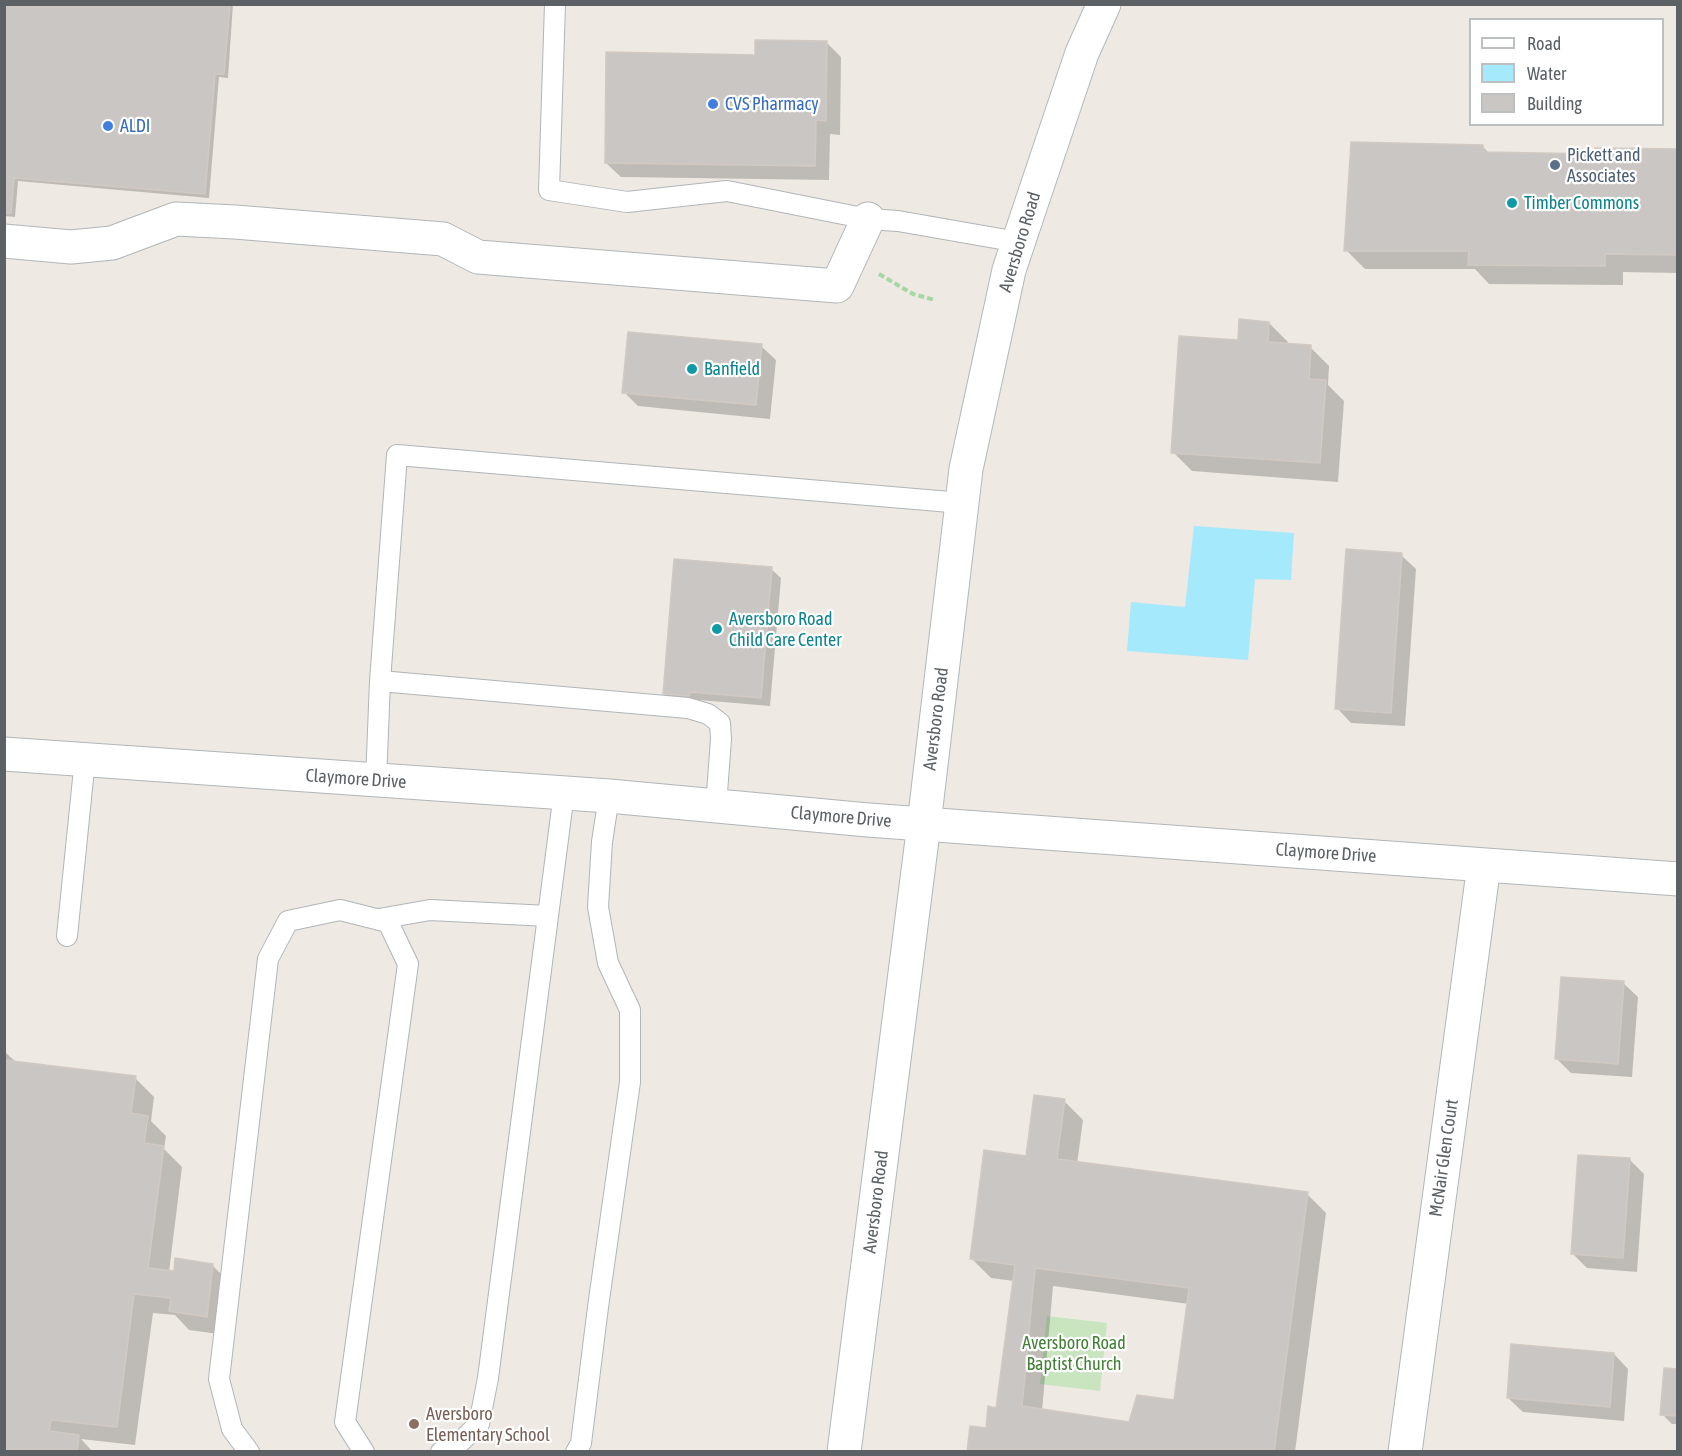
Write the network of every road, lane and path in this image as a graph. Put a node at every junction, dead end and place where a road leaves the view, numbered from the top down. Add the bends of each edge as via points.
1 (555, 4) edge
2 (1104, 4) edge
3 (868, 219) junction
4 (4, 241) edge
5 (1018, 242) junction
6 (877, 273) dead end
7 (935, 300) dead end
8 (962, 503) junction
9 (380, 681) junction
10 (4, 754) edge
11 (85, 759) junction
12 (376, 781) junction
13 (564, 793) junction
14 (609, 796) junction
15 (716, 806) junction
16 (924, 824) junction
17 (1484, 865) junction
18 (1677, 879) edge
19 (548, 916) junction
20 (379, 919) junction
21 (67, 936) dead end
22 (249, 1452) edge
23 (364, 1452) edge
24 (441, 1452) edge
25 (576, 1452) edge
26 (844, 1452) edge
27 (1405, 1452) edge

1 - 3 lane via 549,189 627,202 727,191
2 - 5 street, Aversboro Road via 1082,53
3 - 4 street via 837,286 478,256 443,239 236,222 176,219 112,243 71,247
3 - 5 lane
5 - 8 street, Aversboro Road via 973,434
6 - 7 path via 913,294
8 - 9 lane via 397,455
8 - 16 street, Aversboro Road
9 - 12 lane
9 - 15 lane via 688,708 708,714 720,723
10 - 11 street, Claymore Drive
11 - 12 street, Claymore Drive
11 - 21 lane
12 - 13 street, Claymore Drive
13 - 14 street, Claymore Drive
13 - 19 lane
14 - 15 street, Claymore Drive
14 - 25 lane via 598,907 608,963 630,1010 630,1082 581,1443
15 - 16 street, Claymore Drive
16 - 17 street, Claymore Drive
16 - 26 street, Aversboro Road
17 - 18 street, Claymore Drive
17 - 27 street, McNair Glen Court
19 - 20 lane via 430,910
19 - 24 lane via 486,1390 479,1424 453,1449
20 - 22 lane via 340,910 288,921 268,958 219,1379 232,1429
20 - 23 lane via 388,922 408,964 345,1422

